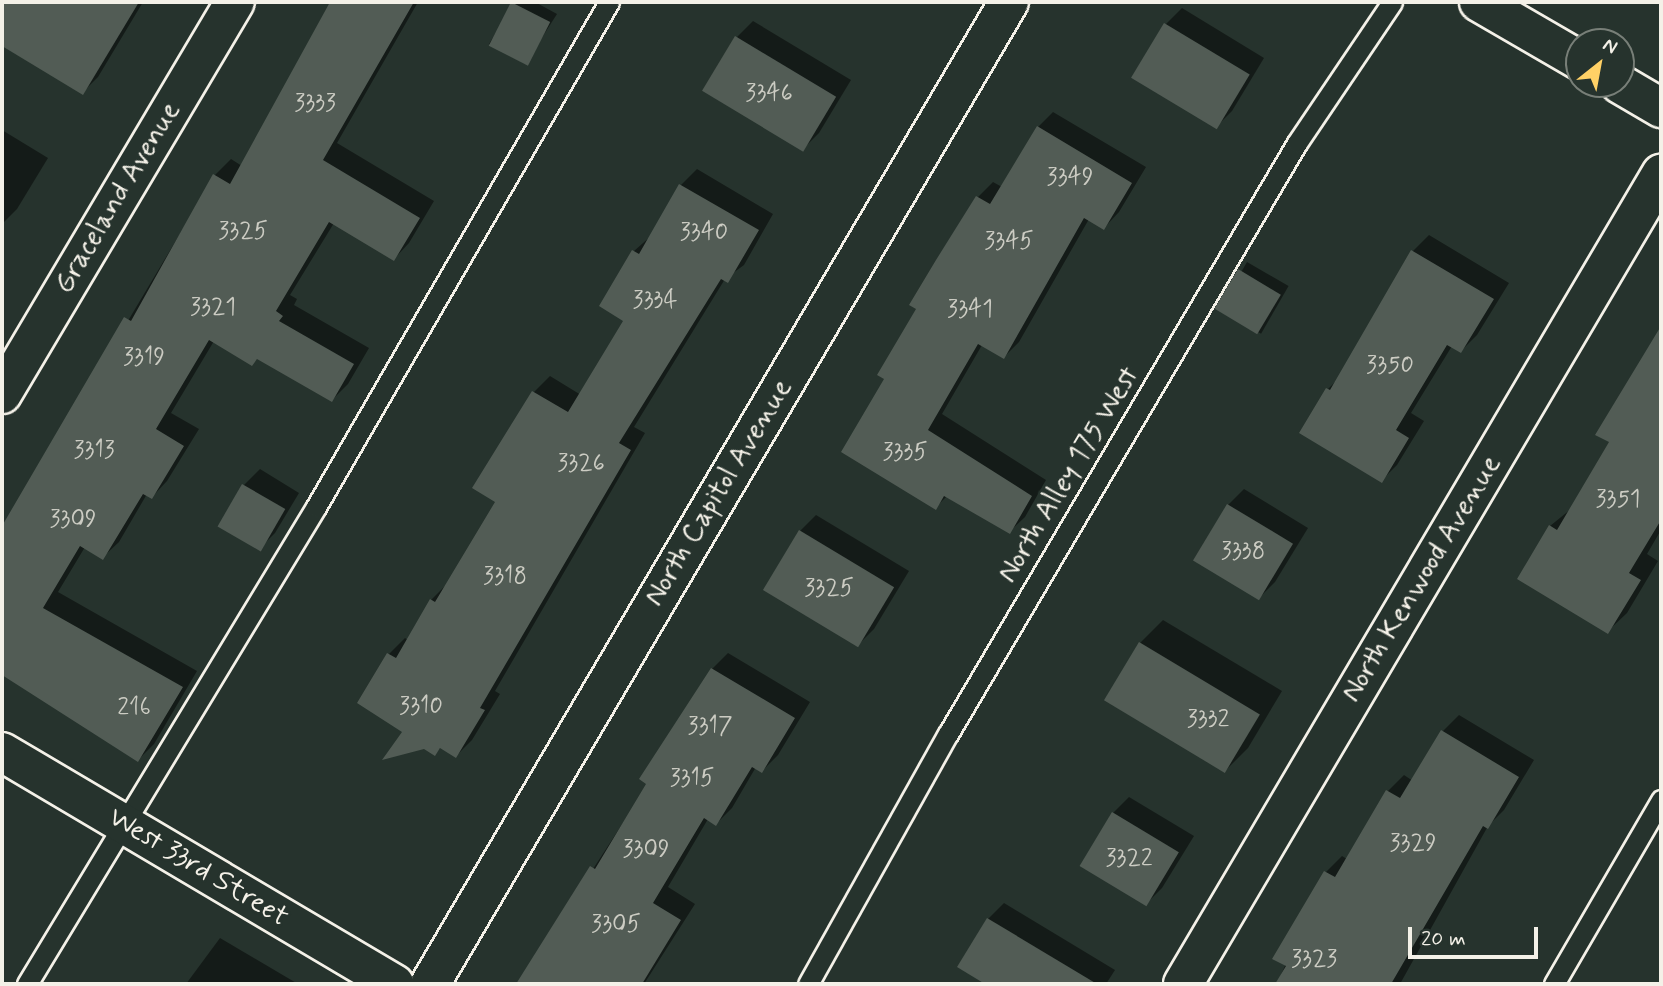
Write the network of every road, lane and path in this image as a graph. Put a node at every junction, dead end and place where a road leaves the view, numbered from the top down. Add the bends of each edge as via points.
1 (235, 2) edge
2 (610, 2) edge
3 (1009, 2) edge
4 (1392, 2) edge
5 (1479, 2) edge
6 (1565, 52) edge
7 (1635, 93) edge
8 (1661, 108) edge
9 (1661, 174) edge
10 (2, 394) edge
11 (2, 752) edge
12 (1661, 800) edge
13 (121, 823) junction
14 (27, 984) edge
15 (394, 984) edge
16 (430, 984) edge
17 (808, 984) edge
18 (1183, 984) edge
19 (1554, 984) edge

1 - 10 street, Graceland Avenue
2 - 13 lane via 316,507
3 - 16 street, North Capitol Avenue
4 - 17 lane, North Alley 175 West via 1297,143 948,734
5 - 6 street
7 - 8 street
9 - 18 street, North Kenwood Avenue
11 - 13 street, West 33rd Street
12 - 19 lane
13 - 14 lane
13 - 15 street, West 33rd Street

